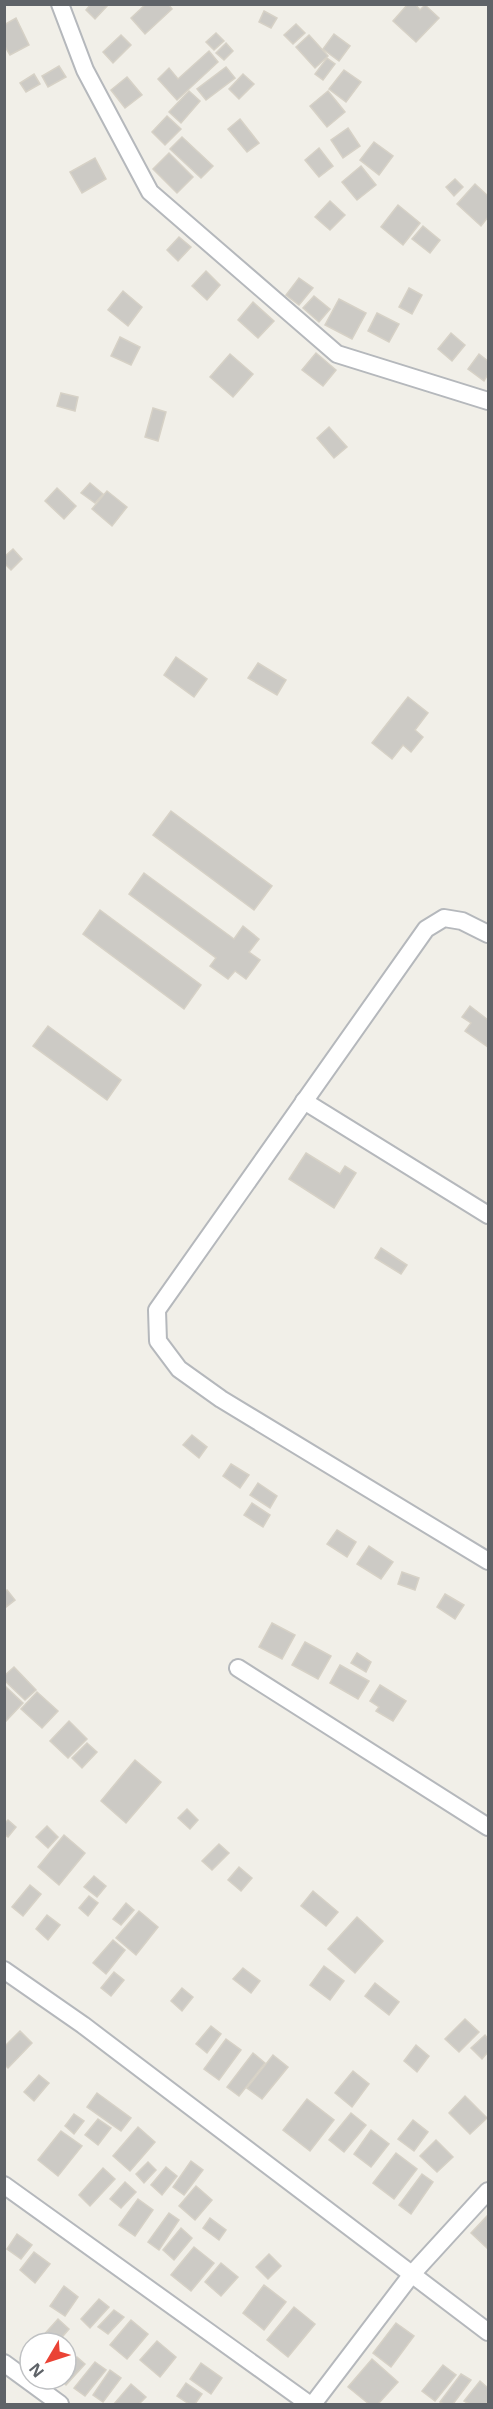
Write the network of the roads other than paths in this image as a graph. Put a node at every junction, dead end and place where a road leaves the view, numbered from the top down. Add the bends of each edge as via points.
1 (60, 4) edge
2 (489, 401) edge
3 (489, 934) edge
4 (304, 1101) junction
5 (489, 1215) edge
6 (489, 1561) edge
7 (238, 1668) dead end
8 (489, 1827) edge
9 (4, 1970) edge
10 (4, 2185) edge
11 (489, 2191) edge
12 (412, 2274) junction
13 (489, 2332) edge
14 (4, 2363) edge
15 (60, 2404) edge
16 (311, 2404) edge

1 - 2 street via 85,70 150,192 337,354
3 - 4 street via 462,921 444,918 426,929
4 - 5 street
4 - 6 street via 157,1310 158,1341 179,1369 221,1399
7 - 8 street
9 - 12 street
10 - 16 street
11 - 12 street
12 - 13 street
12 - 16 street
14 - 15 street

